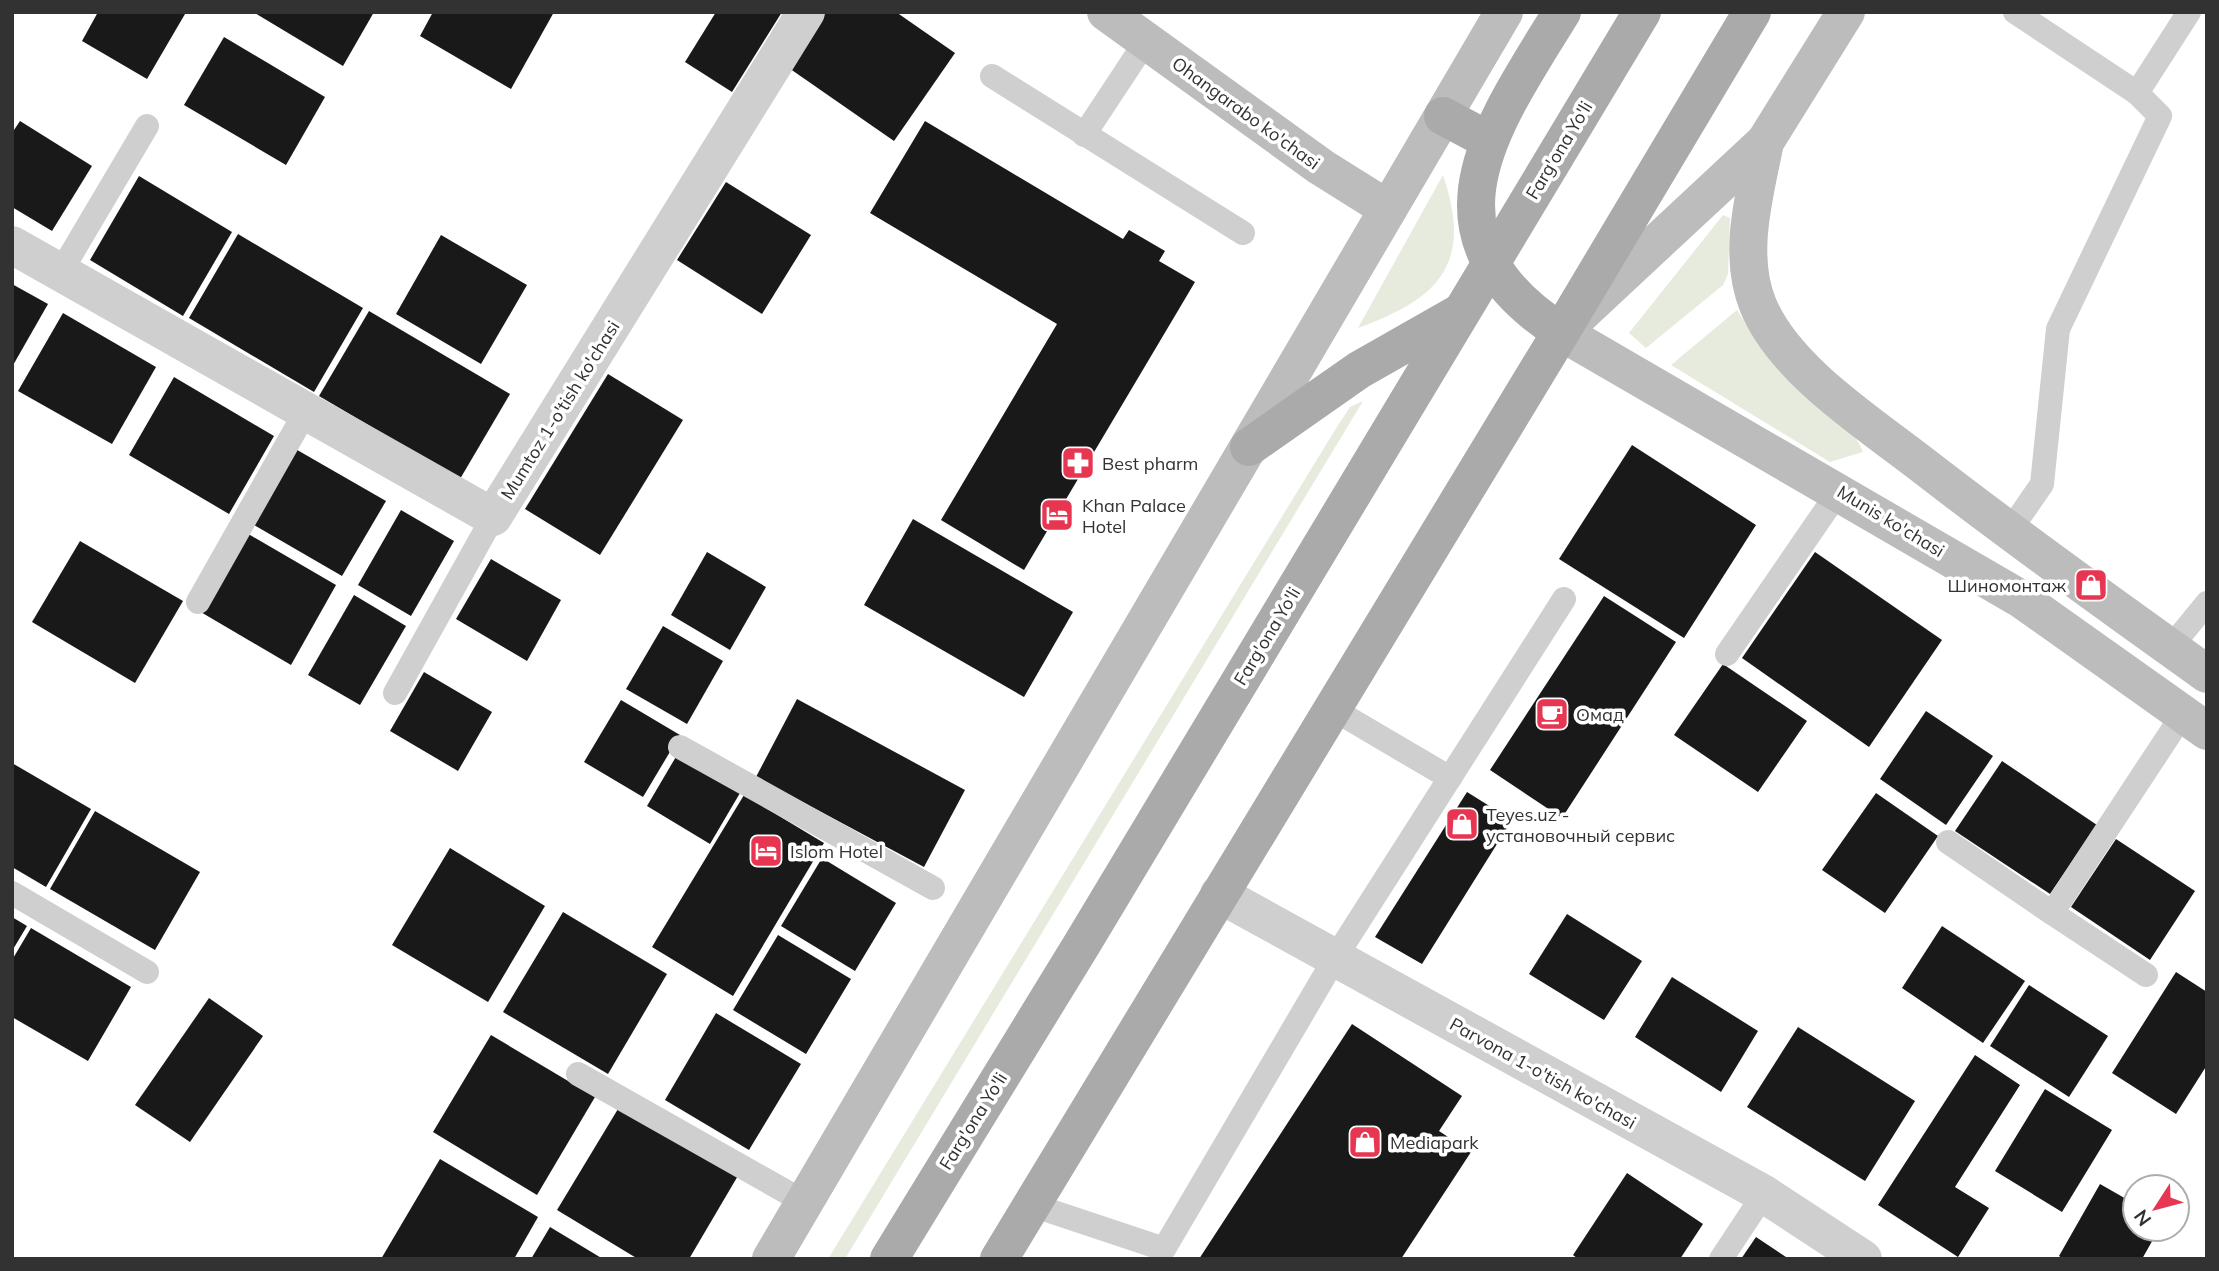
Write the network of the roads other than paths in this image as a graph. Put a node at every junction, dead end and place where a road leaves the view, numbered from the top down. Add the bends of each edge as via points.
1 (806, 12) edge
2 (1106, 12) edge
3 (1504, 12) edge
4 (1562, 12) edge
5 (1642, 12) edge
6 (1752, 12) edge
7 (1846, 12) edge
8 (2015, 12) edge
9 (2189, 12) edge
10 (1146, 41) junction
11 (992, 76) dead end
12 (2137, 93) junction
13 (1443, 116) junction
14 (147, 127) dead end
15 (1084, 135) junction
16 (1488, 140) junction
17 (1765, 142) junction
18 (1388, 209) junction
19 (1243, 233) dead end
20 (12, 245) edge
21 (1491, 264) junction
22 (60, 273) junction
23 (1463, 312) junction
24 (1561, 332) junction
25 (306, 411) junction
26 (1249, 447) junction
27 (1839, 491) junction
28 (494, 517) junction
29 (2009, 532) junction
30 (1564, 599) dead end
31 (198, 602) dead end
32 (2207, 603) edge
33 (2170, 648) junction
34 (1727, 654) dead end
35 (2207, 674) edge
36 (395, 693) dead end
37 (1331, 708) junction
38 (2195, 722) edge
39 (680, 747) dead end
40 (1450, 778) junction
41 (1948, 842) dead end
42 (933, 888) dead end
43 (12, 893) edge
44 (1219, 894) junction
45 (2052, 913) junction
46 (1335, 958) junction
47 (147, 972) dead end
48 (2146, 975) dead end
49 (578, 1073) dead end
50 (1764, 1194) junction
51 (806, 1203) junction
52 (1032, 1205) junction
53 (771, 1259) edge
54 (889, 1259) edge
55 (999, 1259) edge
56 (1721, 1259) edge
57 (1863, 1259) edge

1 - 28 street, Mumtoz 1-o'tish ko'chasi
2 - 10 street, Ohangarabo ko'chasi
3 - 13 street
4 - 16 main road
5 - 21 main road, Farg'ona Yo'li
6 - 24 main road
7 - 17 street
8 - 12 lane
9 - 12 lane
10 - 15 lane
10 - 18 street, Ohangarabo ko'chasi via 1321,167
11 - 15 lane
12 - 29 lane via 2160,116 2057,329 2042,484
13 - 16 main road
13 - 18 street
14 - 22 lane
15 - 19 lane
16 - 21 main road via 1475,196
17 - 24 street
17 - 29 street via 1749,257 1751,283 1768,324 1795,359 1827,389
18 - 26 street
20 - 22 street, Mumtoz 1-o'tish ko'chasi
21 - 23 main road, Farg'ona Yo'li
21 - 24 main road via 1520,301
22 - 25 street, Mumtoz 1-o'tish ko'chasi
23 - 26 main road via 1359,370
23 - 54 main road, Farg'ona Yo'li
24 - 27 street, Munis ko'chasi
24 - 37 main road
25 - 28 street, Mumtoz 1-o'tish ko'chasi
25 - 31 lane
26 - 51 street
27 - 34 lane
27 - 38 street, Munis ko'chasi via 2021,599
28 - 36 lane
29 - 33 street
30 - 40 lane
32 - 33 lane
33 - 35 street
37 - 40 lane
37 - 44 main road
38 - 45 lane
39 - 42 lane
40 - 46 lane
41 - 45 lane
43 - 47 lane
44 - 46 street, Parvona 1-o'tish ko'chasi
44 - 52 main road
45 - 48 lane
46 - 50 street, Parvona 1-o'tish ko'chasi
46 - 52 lane via 1164,1249
49 - 51 lane
50 - 56 lane
50 - 57 street, Parvona 1-o'tish ko'chasi
51 - 53 street
52 - 55 main road

